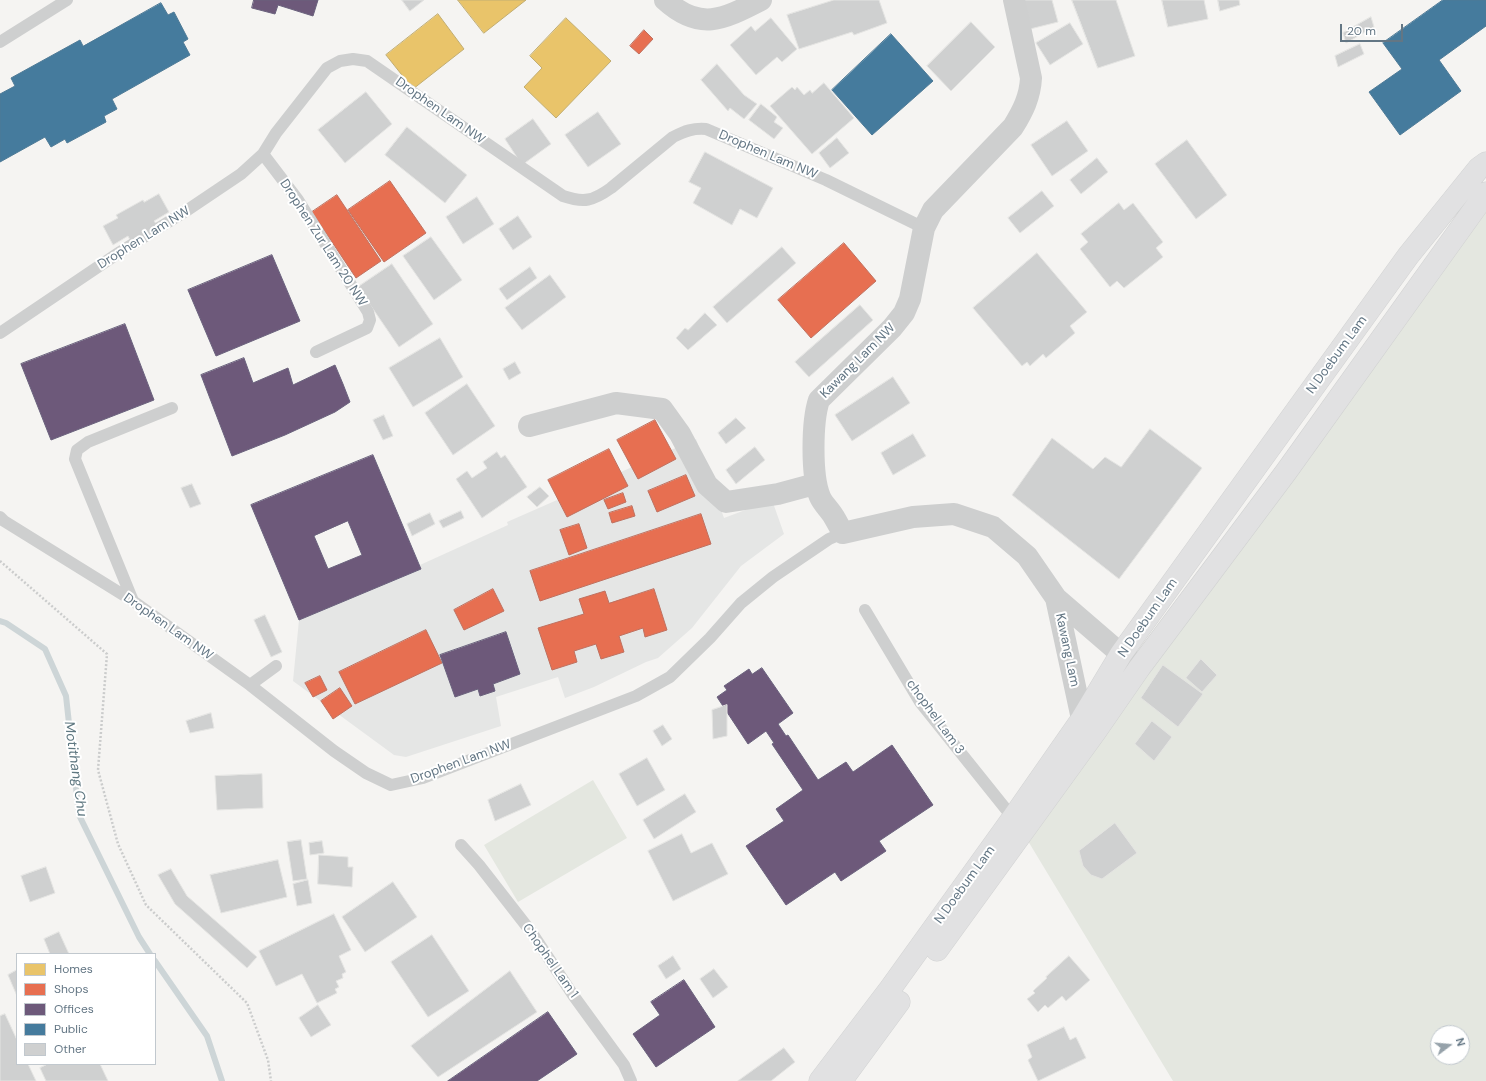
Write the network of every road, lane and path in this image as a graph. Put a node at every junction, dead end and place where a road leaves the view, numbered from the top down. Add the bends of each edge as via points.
1 (67, 0) edge
2 (665, 0) edge
3 (761, 0) edge
4 (1014, 0) edge
5 (0, 42) edge
6 (263, 154) junction
7 (1486, 163) edge
8 (1486, 194) edge
9 (924, 228) junction
10 (0, 333) edge
11 (316, 352) dead end
12 (172, 408) dead end
13 (529, 426) dead end
14 (815, 484) junction
15 (0, 517) edge
16 (843, 533) junction
17 (0, 561) edge
18 (1056, 598) junction
19 (133, 601) junction
20 (865, 610) dead end
21 (1121, 654) junction
22 (276, 666) dead end
23 (1140, 667) junction
24 (250, 685) junction
25 (1088, 725) junction
26 (1013, 818) junction
27 (461, 845) dead end
28 (271, 1081) edge
29 (631, 1081) edge
30 (820, 1081) edge
31 (841, 1081) edge

1 - 5 lane
2 - 3 street via 691,17 704,20 715,20
4 - 9 street, Kawang Lam NW via 1031,78 1031,88 1023,112 1013,127 933,210
6 - 9 lane, Drophen Lam NW via 276,133 327,68 340,61 354,59 367,61 563,196 576,200 589,200 600,196 673,137 693,128 706,129 826,180
6 - 10 lane, Drophen Lam NW via 241,174 186,212 120,252
6 - 11 lane, Drophen Zur Lam 20 NW via 298,200 368,312 370,320 367,328
7 - 21 main road, N Doebum Lam via 1479,168 1408,256
8 - 23 main road, N Doebum Lam via 1286,472
9 - 14 street, Kawang Lam NW via 910,299 904,313 819,400 814,423
12 - 19 lane via 88,442 77,450 75,459
13 - 14 street via 616,403 662,409 680,434 706,485 726,502 778,494
14 - 16 street, Kawang Lam NW
15 - 19 lane, Drophen Lam NW
16 - 18 street via 913,517 954,514 993,527 1027,556
16 - 24 lane, Drophen Lam NW via 829,539 773,577 741,603 670,677 636,696 423,778 391,785 366,773
17 - 28 path via 107,654 98,770 118,844 146,905 247,1003 268,1060
18 - 21 street, Kawang Lam
18 - 25 street, Kawang Lam
19 - 24 lane, Drophen Lam NW
20 - 26 lane, chophel Lam 3 via 920,702
21 - 23 street, Kawang Lam
21 - 25 main road, N Doebum Lam
22 - 24 lane
23 - 25 main road, N Doebum Lam
25 - 26 main road, N Doebum Lam
25 - 31 main road, N Doebum Lam
26 - 30 main road, N Doebum Lam via 890,989
27 - 29 lane, Chophel Lam 1 via 544,950 624,1065

